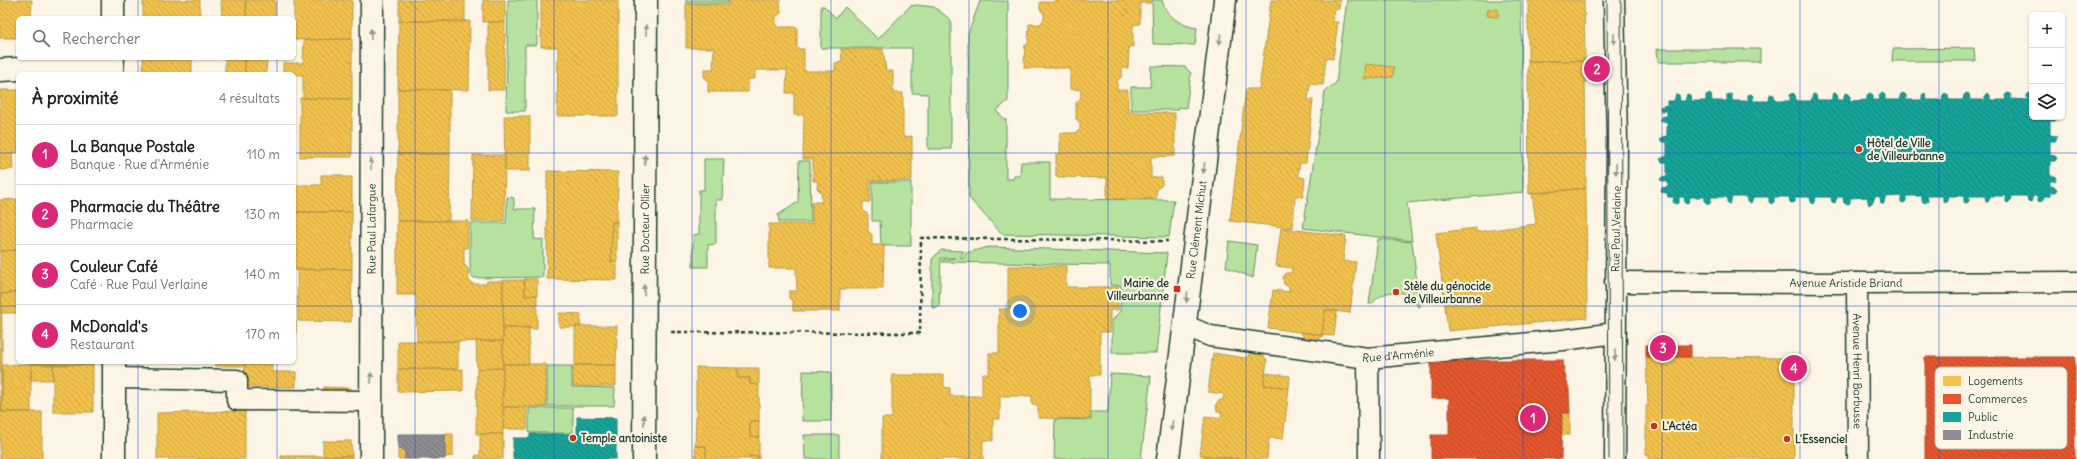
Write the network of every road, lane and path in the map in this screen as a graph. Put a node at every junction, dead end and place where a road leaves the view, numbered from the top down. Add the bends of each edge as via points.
1 (113, 0) edge
2 (372, 0) edge
3 (646, 0) edge
4 (1225, 0) edge
5 (1614, 0) edge
6 (113, 16) edge
7 (113, 65) edge
8 (0, 70) edge
9 (1194, 241) junction
10 (1615, 282) junction
11 (2077, 282) edge
12 (1858, 284) junction
13 (1184, 325) junction
14 (644, 332) junction
15 (1615, 333) junction
16 (1368, 358) junction
17 (114, 370) edge
18 (371, 401) junction
19 (114, 459) edge
20 (371, 459) edge
21 (644, 459) edge
22 (1168, 459) edge
23 (1368, 459) edge
24 (1615, 459) edge
25 (1858, 459) edge

1 - 6 street
18 -> 2 street, Rue Paul Lafargue
14 -> 3 street, Rue Docteur Ollier
4 -> 9 street, Rue Clément Michut
5 -> 10 street, Rue Paul Verlaine via 1617,140
7 - 8 street
9 -> 13 street, Rue Clément Michut
9 - 14 path via 921,238 920,333
10 - 12 street, Avenue Aristide Briand
10 - 15 street, Rue Paul Verlaine
11 - 12 street, Avenue Aristide Briand
12 - 25 street, Avenue Henri Barbusse
13 - 16 street, Rue d'Arménie via 1210,336
13 -> 22 street, Rue Clément Michut
21 -> 14 street, Rue Docteur Ollier
15 - 16 street, Rue d'Arménie
15 -> 24 street, Rue Paul Verlaine
16 - 23 street
17 - 18 street via 236,380 237,400
17 - 19 street
18 - 20 street, Rue Paul Lafargue

